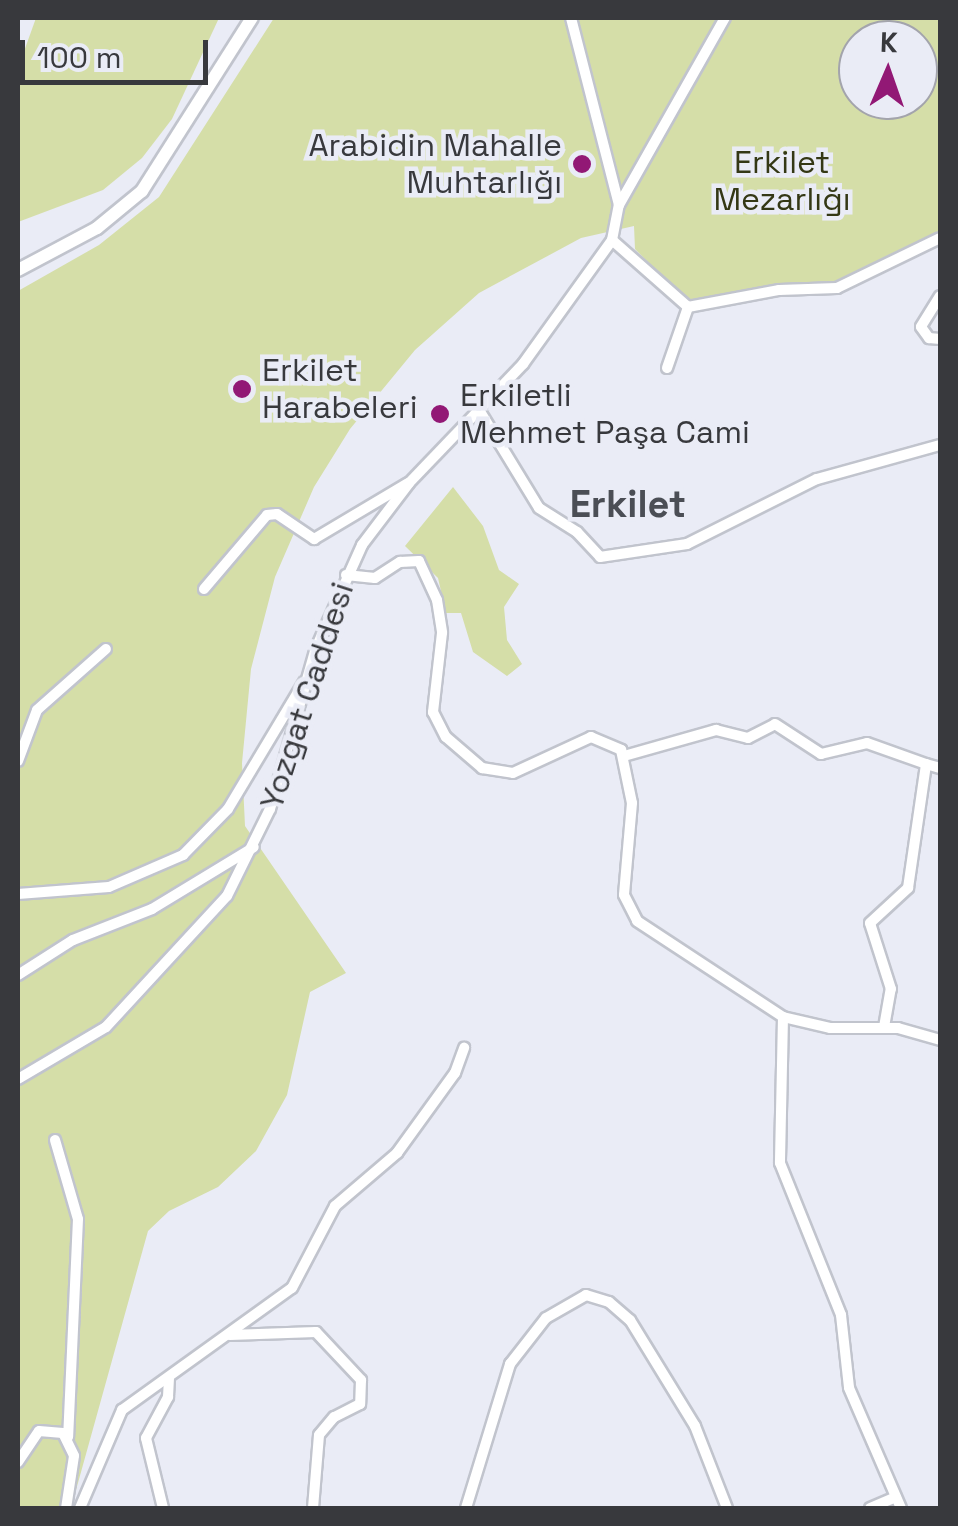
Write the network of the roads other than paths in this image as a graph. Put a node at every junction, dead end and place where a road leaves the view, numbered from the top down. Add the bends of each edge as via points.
1 (252, 18) edge
2 (570, 18) edge
3 (725, 18) edge
4 (619, 205) junction
5 (940, 238) edge
6 (612, 240) junction
7 (18, 270) edge
8 (940, 296) edge
9 (688, 307) junction
10 (940, 339) edge
11 (666, 368) dead end
12 (481, 413) junction
13 (940, 445) edge
14 (409, 483) junction
15 (346, 575) junction
16 (204, 590) dead end
17 (106, 648) dead end
18 (309, 672) junction
19 (624, 756) junction
20 (18, 761) edge
21 (926, 764) junction
22 (940, 768) edge
23 (255, 846) junction
24 (18, 894) edge
25 (18, 976) edge
26 (783, 1017) junction
27 (884, 1027) junction
28 (940, 1040) edge
29 (464, 1048) dead end
30 (18, 1079) edge
31 (55, 1140) dead end
32 (229, 1336) junction
33 (169, 1378) junction
34 (68, 1438) junction
35 (18, 1462) edge
36 (898, 1503) edge
37 (66, 1508) edge
38 (80, 1508) edge
39 (163, 1508) edge
40 (313, 1508) edge
41 (466, 1508) edge
42 (726, 1508) edge
43 (870, 1508) edge

1 - 7 street via 142,191 97,228
2 - 4 street
3 - 4 street
4 - 6 street
5 - 9 street via 846,285
6 - 9 street
6 - 12 street, Yozgat Caddesi
8 - 10 street via 921,327 928,338
9 - 11 street
12 - 13 street via 538,508 578,532 600,557 687,544 817,479
12 - 14 street, Yozgat Caddesi
14 - 15 street, Yozgat Caddesi
14 - 16 street via 314,539 280,516 267,515
15 - 18 street, Yozgat Caddesi
15 - 19 street via 375,578 400,562 419,561 437,600 442,633 433,712 446,738 482,768 507,775 598,737
17 - 20 street via 38,710
18 - 23 street, Yozgat Caddesi via 291,749
18 - 24 street via 228,809 182,855 109,887
19 - 21 street via 716,730 748,738 776,724 822,754 867,743
19 - 26 street via 632,804 624,895 629,912 696,965
21 - 22 street
21 - 27 street via 908,888 868,928 890,989
23 - 25 street via 152,909 73,940
23 - 30 street, Yozgat Caddesi via 213,913 106,1027
26 - 27 street via 830,1028
26 - 36 street via 780,1163 841,1314 849,1388
27 - 28 street
29 - 32 street via 455,1073 397,1153 335,1206 292,1288
31 - 34 street via 78,1219
32 - 33 street
32 - 40 street via 316,1332 361,1380 360,1404 334,1417 319,1435
33 - 38 street via 122,1410
33 - 39 street via 168,1397 146,1438
34 - 35 street via 57,1430 38,1431
34 - 37 street via 74,1456
36 - 43 street
41 - 42 street via 510,1364 546,1318 586,1296 609,1302 630,1320 695,1426

